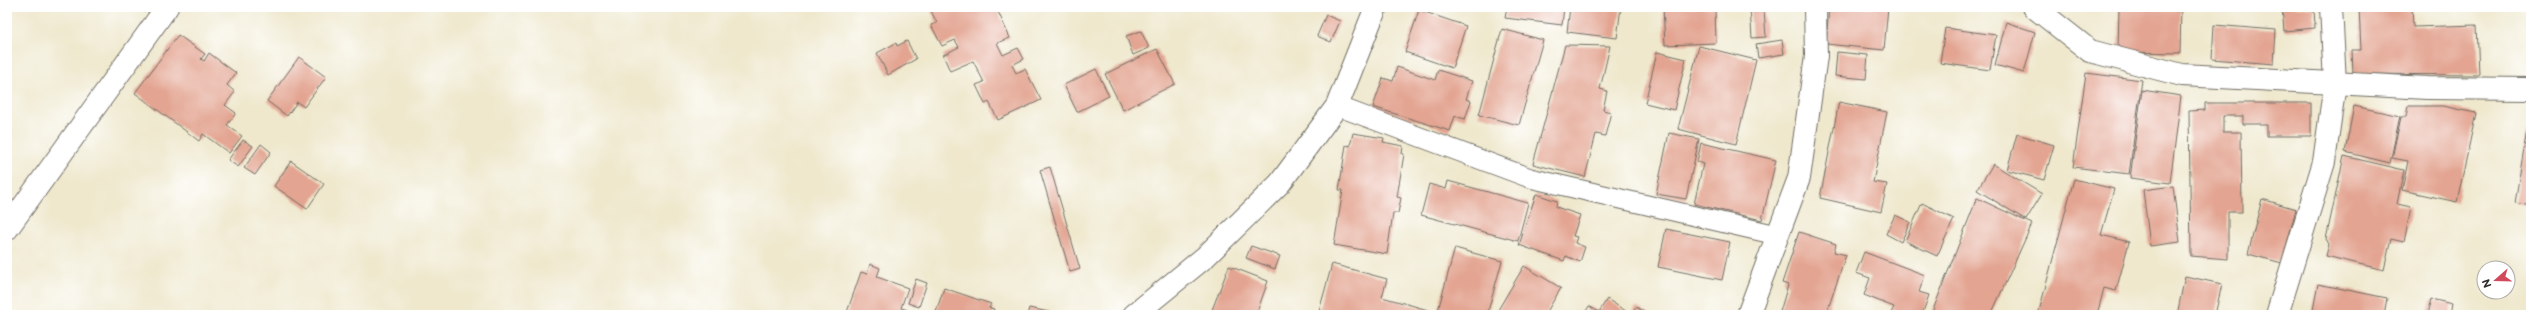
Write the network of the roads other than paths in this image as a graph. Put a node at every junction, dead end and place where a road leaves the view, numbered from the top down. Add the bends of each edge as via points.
1 (166, 7) edge
2 (1376, 7) edge
3 (1815, 7) edge
4 (2034, 7) edge
5 (2331, 7) edge
6 (2335, 83) junction
7 (2531, 89) edge
8 (1337, 106) junction
9 (7, 229) edge
10 (1777, 235) junction
11 (1134, 315) edge
12 (1748, 315) edge
13 (2277, 315) edge

1 - 9 street
2 - 8 street
3 - 10 street via 1816,56 1799,178
4 - 6 street via 2090,51 2182,75
5 - 6 street
6 - 7 street via 2427,88
6 - 13 street via 2324,162
8 - 10 lane via 1530,178
8 - 11 street via 1280,183 1205,257
10 - 12 street

